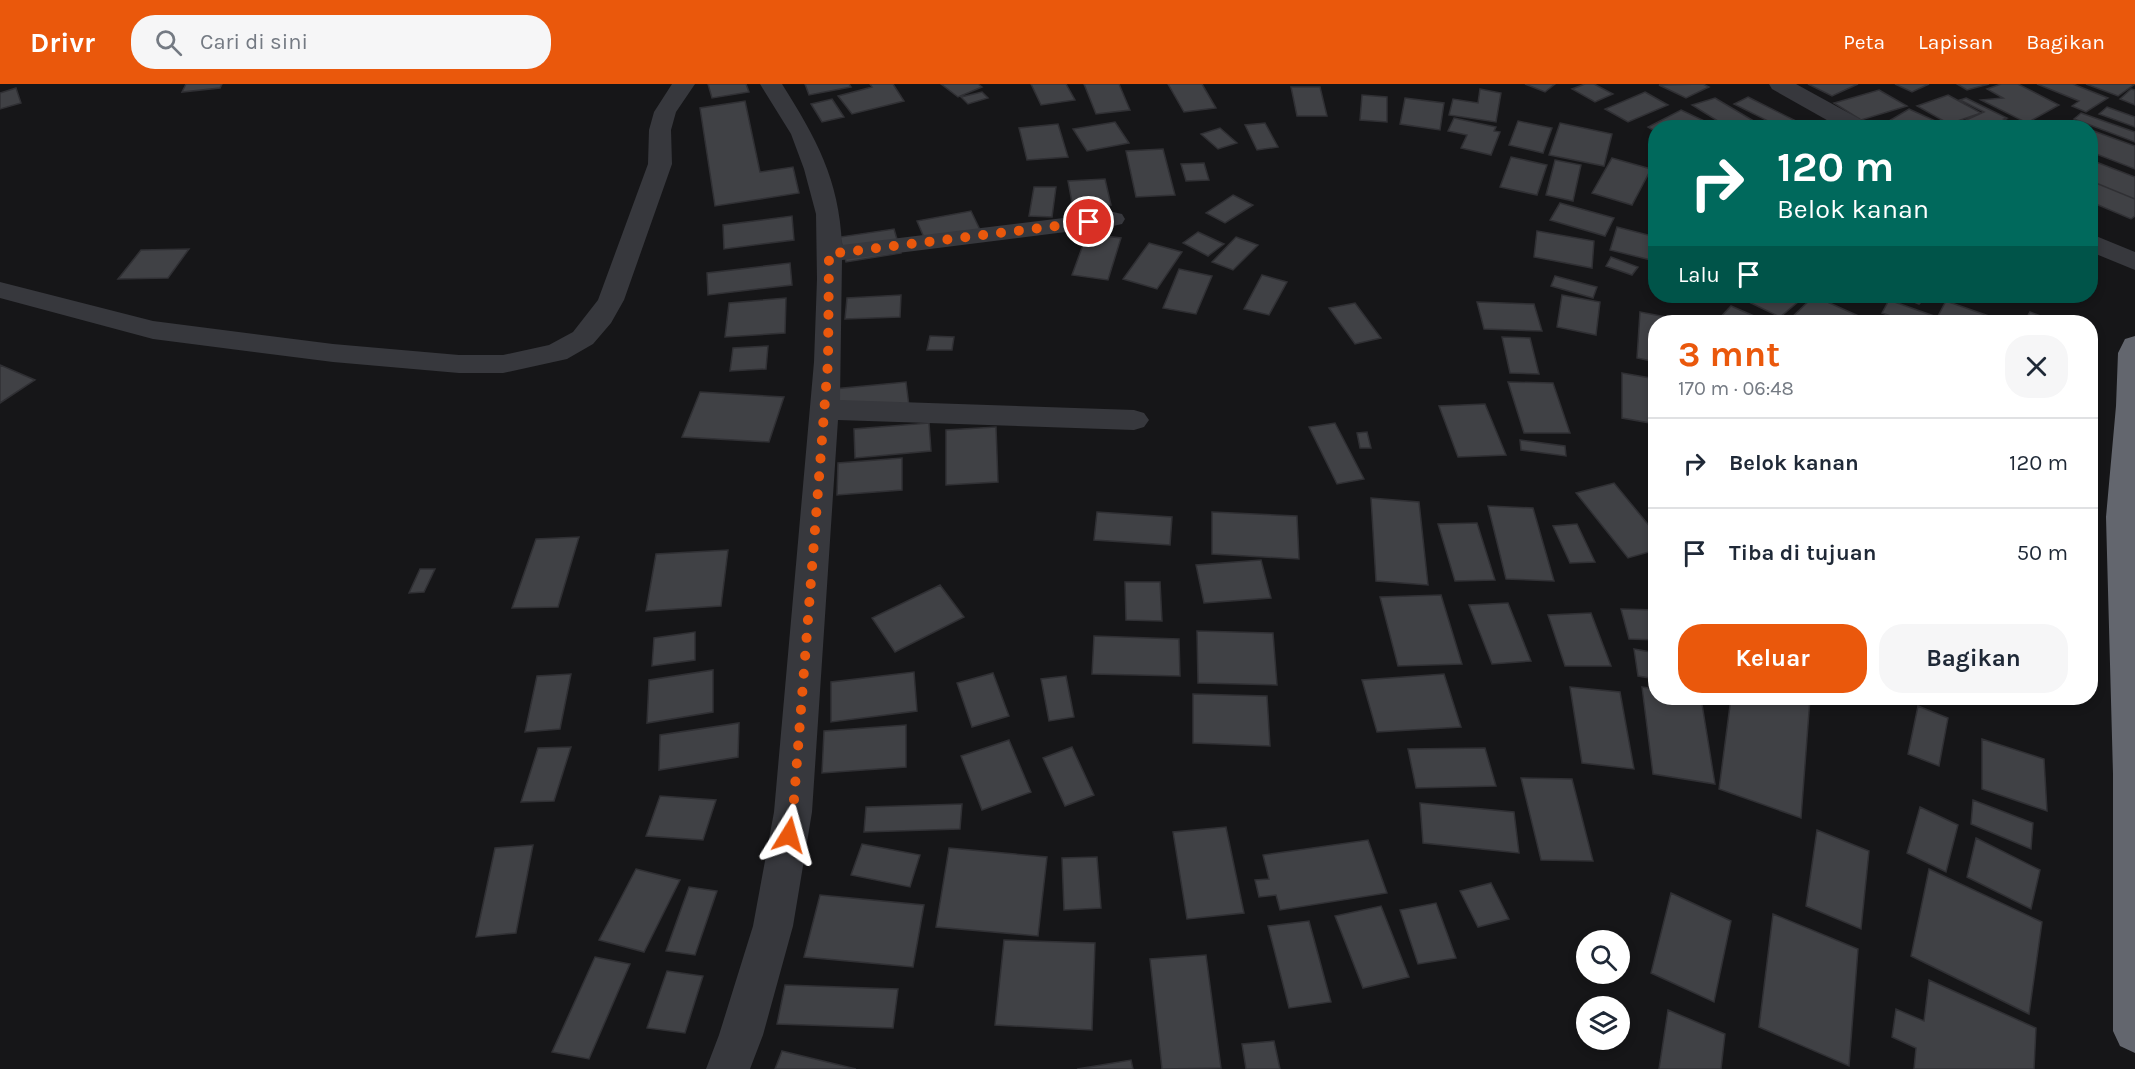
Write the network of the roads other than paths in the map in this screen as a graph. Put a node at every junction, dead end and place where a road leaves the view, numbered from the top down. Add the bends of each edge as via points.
1 (684, 84) edge
2 (771, 84) edge
3 (1780, 84) edge
4 (1845, 120) edge
5 (1113, 219) dead end
6 (2098, 245) edge
7 (829, 254) junction
8 (2135, 262) edge
9 (0, 290) edge
10 (2135, 345) edge
11 (823, 409) junction
12 (1134, 420) dead end
13 (2128, 520) edge
14 (2135, 1031) edge
15 (728, 1069) edge

1 - 9 street via 664,112 660,164 611,300 583,338 556,353 503,364 333,353 153,330
2 - 7 street via 802,134 816,169 828,214
3 - 4 street
5 - 7 street
6 - 8 street
7 - 11 street via 828,362
10 - 13 highway
11 - 12 street
11 - 15 street via 793,812 773,926
13 - 14 highway via 2125,627 2132,774

